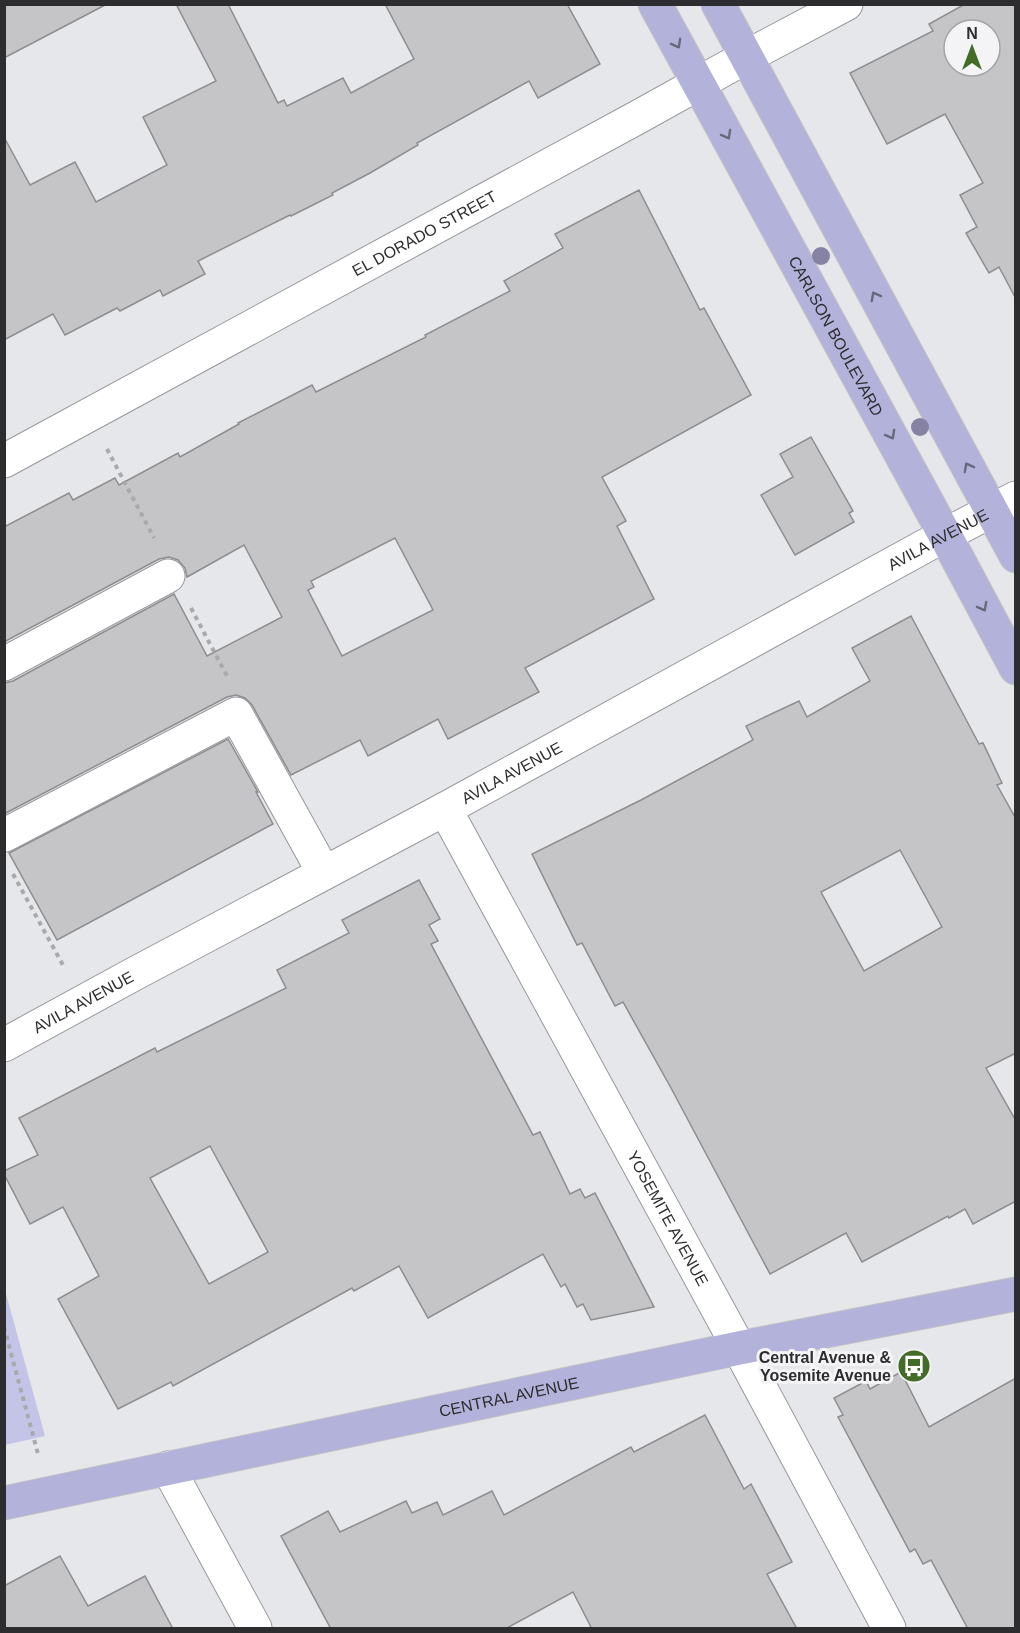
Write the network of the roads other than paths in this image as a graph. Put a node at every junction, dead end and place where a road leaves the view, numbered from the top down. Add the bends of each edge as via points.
1 (656, 4) edge
2 (718, 4) edge
3 (846, 4) edge
4 (746, 57) junction
5 (699, 84) junction
6 (4, 462) edge
7 (1003, 504) edge
8 (945, 535) junction
9 (1016, 556) edge
10 (168, 576) dead end
11 (4, 664) edge
12 (1016, 668) edge
13 (445, 810) junction
14 (4, 835) edge
15 (324, 873) junction
16 (4, 1045) edge
17 (1016, 1294) edge
18 (739, 1348) junction
19 (168, 1468) junction
20 (4, 1503) edge
21 (255, 1629) edge
22 (889, 1629) edge

1 -> 5 main road, CARLSON BOULEVARD
2 - 4 main road
3 - 4 street, EL DORADO STREET
4 - 5 street, EL DORADO STREET
7 -> 4 main road
5 - 6 street, EL DORADO STREET
5 -> 8 main road, CARLSON BOULEVARD
7 - 8 street, AVILA AVENUE
7 - 9 main road
8 -> 12 main road, CARLSON BOULEVARD
8 - 13 street, AVILA AVENUE
10 - 11 street
13 - 15 street, AVILA AVENUE
13 - 18 street, YOSEMITE AVENUE
14 - 15 street via 236,714
15 - 16 street, AVILA AVENUE
17 - 18 main road, CENTRAL AVENUE
18 - 19 main road, CENTRAL AVENUE
18 - 22 street, YOSEMITE AVENUE
19 - 20 main road, CENTRAL AVENUE
19 - 21 street

